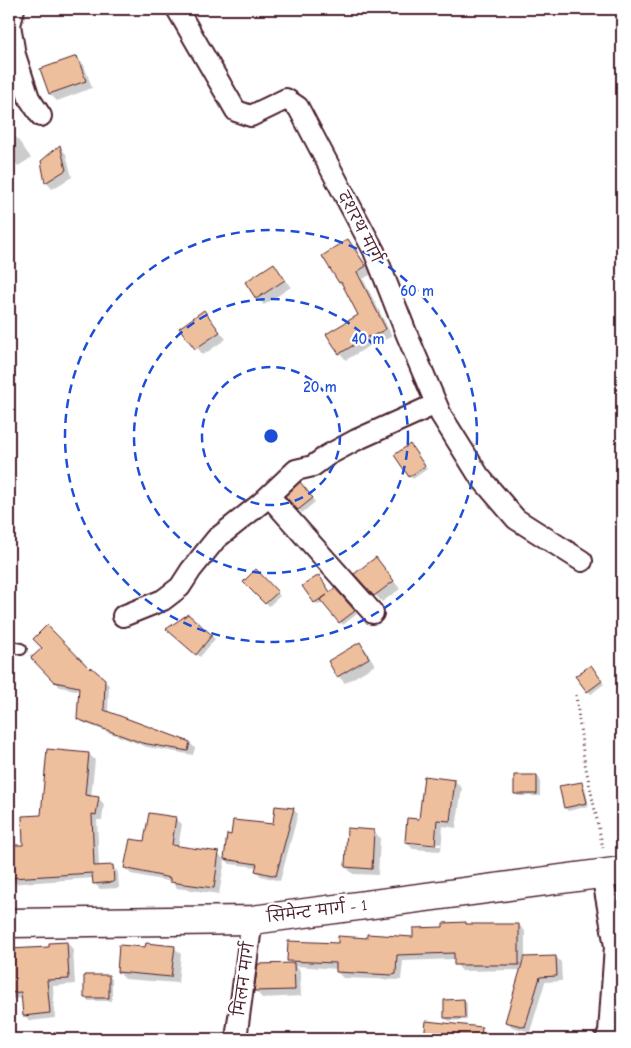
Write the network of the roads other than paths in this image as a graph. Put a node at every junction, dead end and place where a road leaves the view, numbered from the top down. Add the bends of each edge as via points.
1 (14, 9) edge
2 (177, 9) edge
3 (41, 116) dead end
4 (436, 404) junction
5 (268, 496) junction
6 (582, 561) dead end
7 (373, 613) dead end
8 (123, 616) dead end
9 (9, 646) edge
10 (21, 648) dead end
11 (611, 872) edge
12 (252, 920) junction
13 (9, 923) edge
14 (236, 1039) edge
15 (606, 1039) edge

1 - 3 street via 10,25 15,55 29,98
2 - 4 street, दशरथ मार्ग via 236,112 251,116 286,100 298,107 374,251
4 - 5 street via 356,440 314,466 296,470
4 - 6 street, दशरथ मार्ग via 478,476 516,519
5 - 7 street
5 - 8 street via 216,539 180,587 163,600
9 - 10 lane
11 - 12 street, सिमेन्ट मार्ग - 1
11 - 15 street via 615,946
12 - 13 street, सिमेन्ट मार्ग - 1
12 - 14 street, मिलन मार्ग

